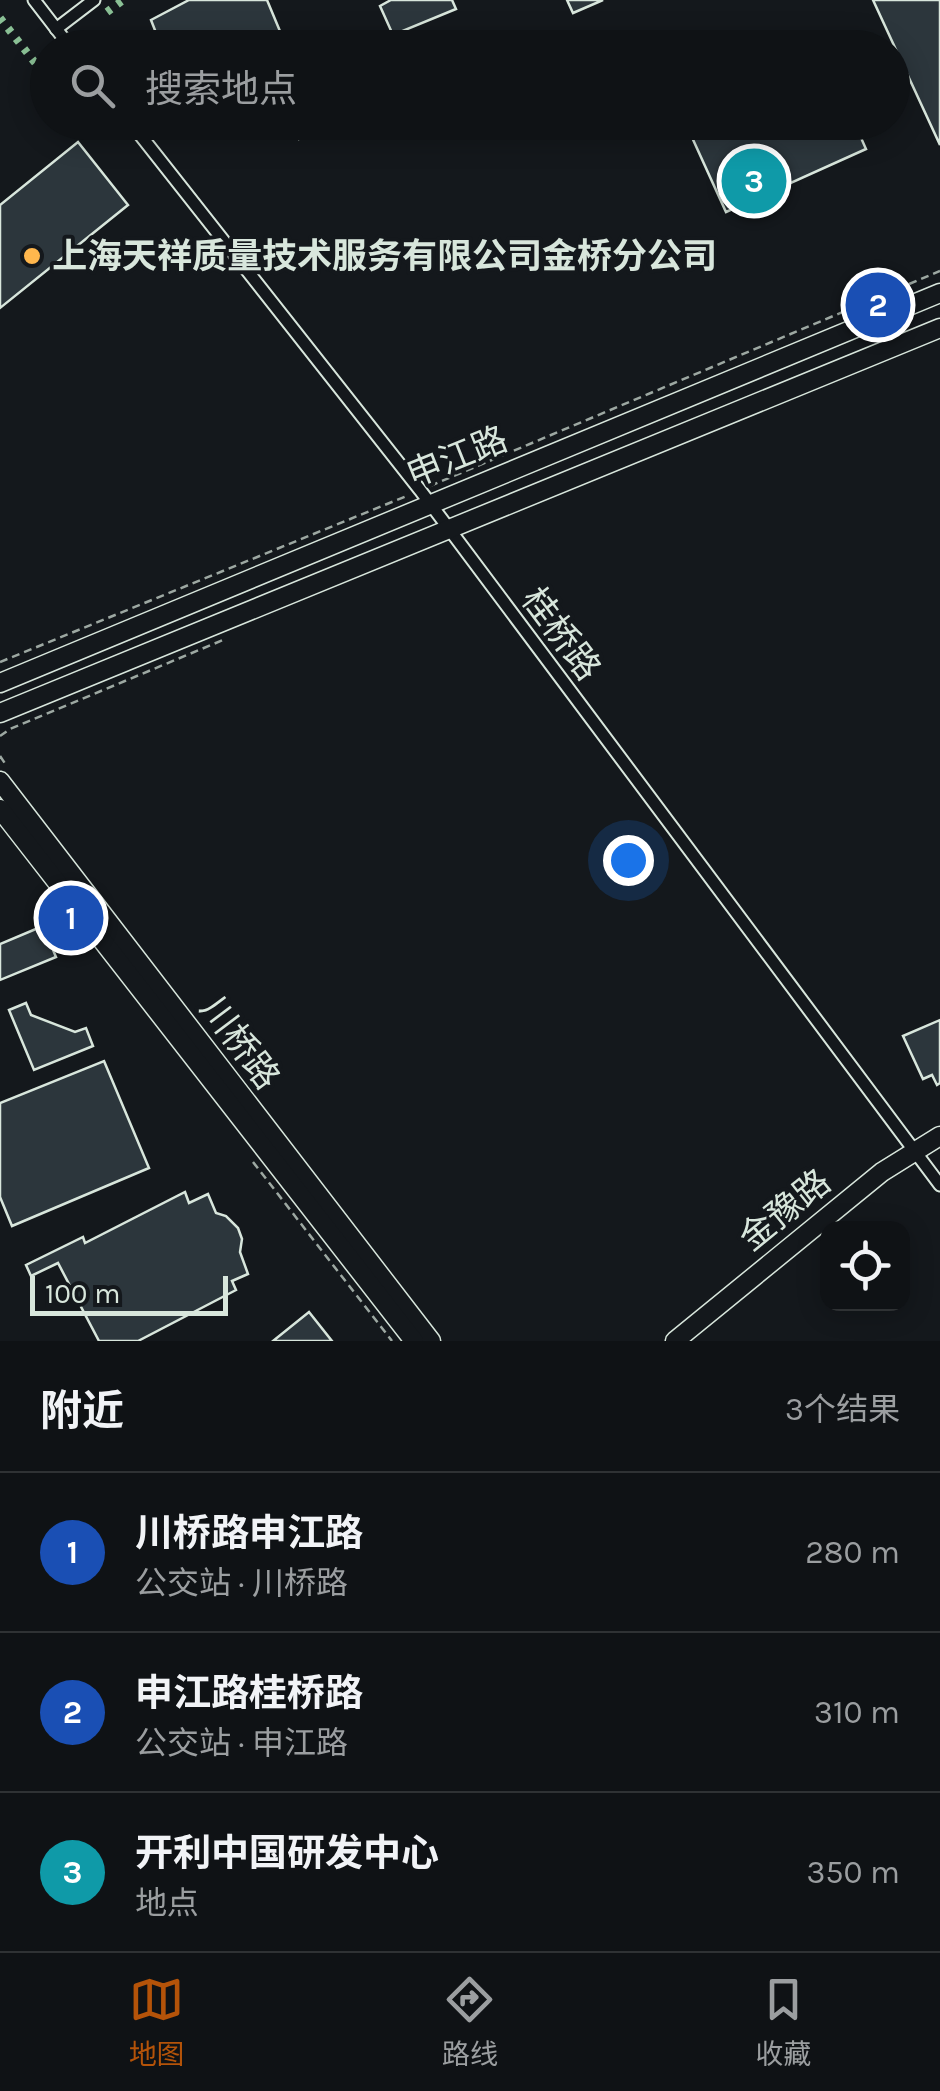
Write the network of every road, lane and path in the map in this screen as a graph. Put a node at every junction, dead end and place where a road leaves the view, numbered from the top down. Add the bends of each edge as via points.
1 (34, 0) edge
2 (94, 0) edge
3 (56, 29) joint
4 (144, 140) edge
5 (940, 271) edge
6 (940, 293) edge
7 (940, 328) edge
8 (425, 497) junction
9 (450, 530) junction
10 (0, 662) edge
11 (0, 683) edge
12 (0, 714) edge
13 (0, 782) edge
14 (0, 808) edge
15 (940, 1136) edge
16 (914, 1151) junction
17 (940, 1185) edge
18 (414, 1341) edge
19 (431, 1341) edge
20 (675, 1341) edge

1 - 3 street
2 - 3 street
4 - 8 street, 桂桥路
5 - 8 path
6 - 8 main road, 申江路
7 - 9 main road, 申江路
8 - 9 street, 桂桥路
8 - 10 path
8 - 11 main road, 申江路
9 - 12 main road, 申江路
9 - 16 street, 桂桥路
13 - 19 main road, 川桥路
14 - 18 main road, 川桥路
15 - 16 main road, 金豫路
16 - 17 street, 桂桥路
16 - 20 main road, 金豫路

